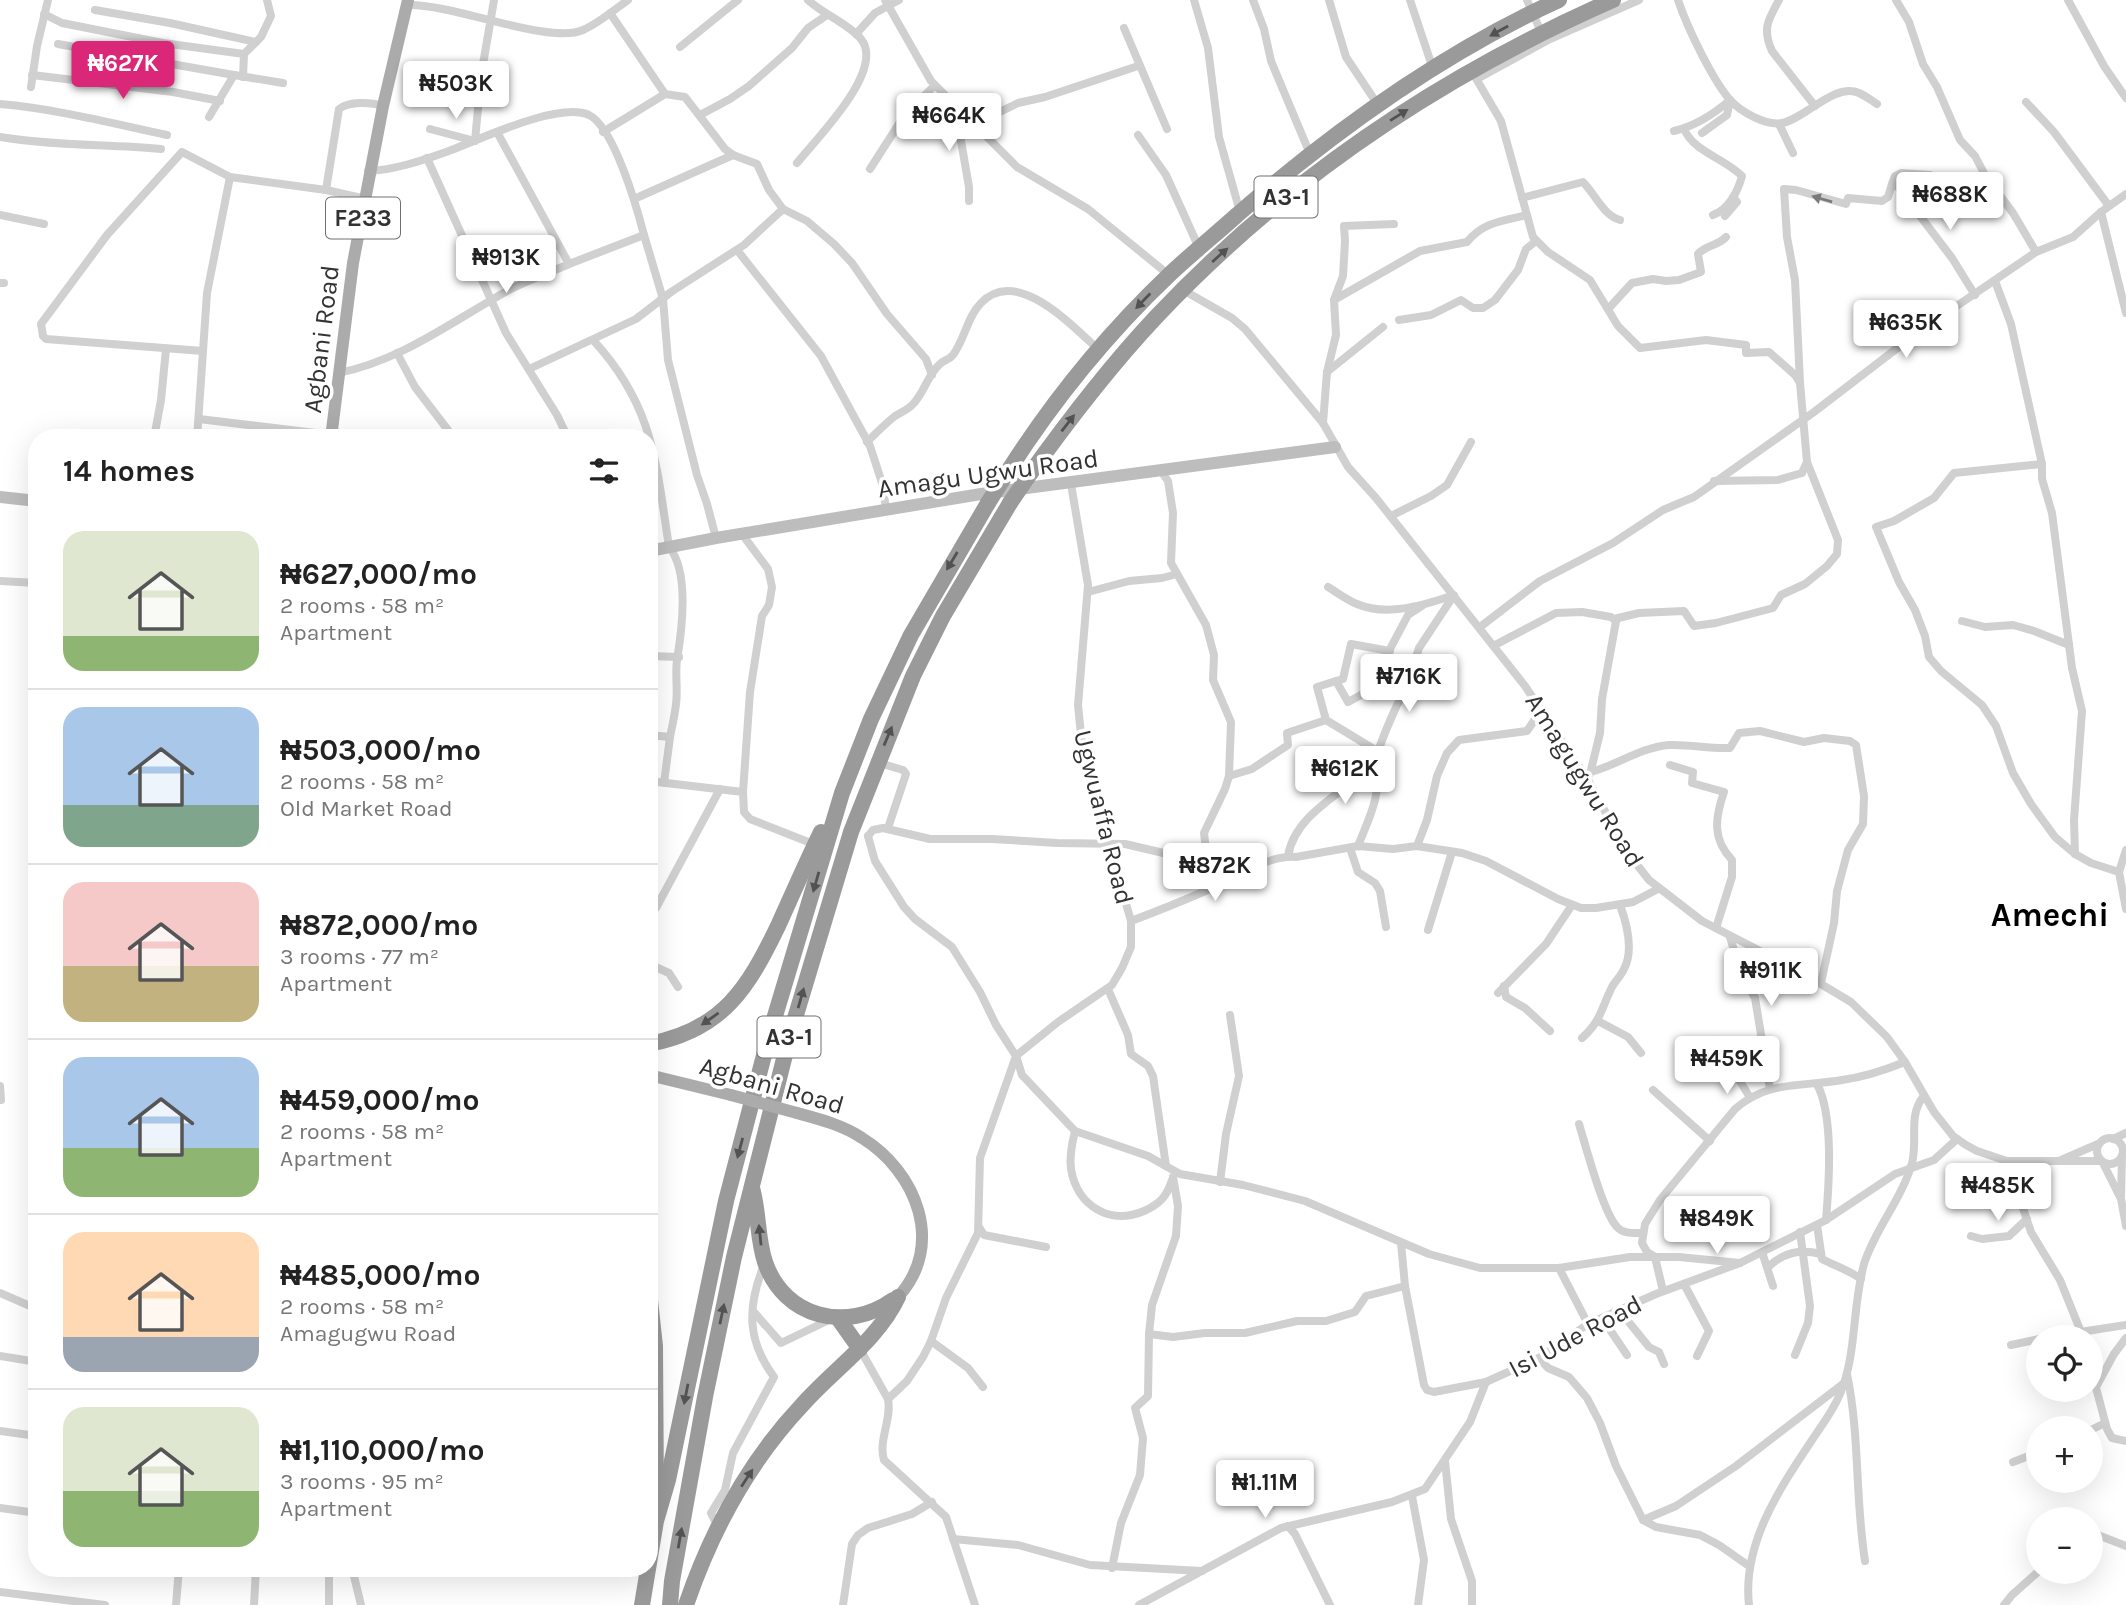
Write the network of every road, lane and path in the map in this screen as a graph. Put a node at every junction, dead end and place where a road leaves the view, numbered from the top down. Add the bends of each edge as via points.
1 (48, 0) edge
2 (267, 0) edge
3 (494, 0) edge
4 (628, 0) edge
5 (738, 0) edge
6 (808, 0) edge
7 (899, 0) edge
8 (1194, 0) edge
9 (1253, 0) edge
10 (1329, 0) edge
11 (1410, 0) edge
12 (1559, 0) edge
13 (1613, 0) edge
14 (1639, 0) edge
15 (1678, 0) edge
16 (1779, 0) edge
17 (1896, 0) edge
18 (2068, 0) edge
19 (405, 2) edge
20 (887, 3) edge
21 (1530, 6) edge
22 (95, 10) dead end
23 (610, 13) junction
24 (44, 14) junction
25 (827, 15) junction
26 (490, 20) junction
27 (1124, 29) dead end
28 (1541, 32) junction
29 (856, 34) junction
30 (256, 42) junction
31 (58, 44) dead end
32 (680, 47) dead end
33 (244, 54) junction
34 (1138, 66) junction
35 (1433, 69) junction
36 (1474, 74) junction
37 (32, 75) junction
38 (239, 76) junction
39 (283, 83) dead end
40 (935, 85) junction
41 (31, 88) dead end
42 (665, 94) junction
43 (2126, 98) edge
44 (1730, 100) junction
45 (220, 101) junction
46 (2026, 102) dead end
47 (0, 104) edge
48 (1877, 104) dead end
49 (380, 105) junction
50 (1378, 105) junction
51 (1815, 106) junction
52 (700, 115) junction
53 (209, 117) dead end
54 (1779, 124) junction
55 (973, 125) junction
56 (430, 129) dead end
57 (1167, 129) dead end
58 (1684, 129) junction
59 (1674, 131) dead end
60 (497, 132) junction
61 (603, 132) junction
62 (1702, 133) dead end
63 (167, 135) dead end
64 (1138, 135) dead end
65 (0, 137) edge
66 (475, 141) junction
67 (161, 149) dead end
68 (1794, 153) dead end
69 (1310, 154) junction
70 (733, 155) junction
71 (427, 158) junction
72 (797, 163) dead end
73 (870, 169) dead end
74 (368, 171) junction
75 (1930, 175) dead end
76 (230, 177) junction
77 (1895, 185) junction
78 (326, 190) junction
79 (2126, 194) edge
80 (363, 197) junction
81 (1733, 197) junction
82 (1522, 198) junction
83 (635, 199) junction
84 (969, 201) dead end
85 (2109, 206) junction
86 (783, 209) junction
87 (2101, 212) junction
88 (1240, 213) junction
89 (0, 215) edge
90 (1527, 215) junction
91 (1713, 215) dead end
92 (1725, 216) dead end
93 (1620, 220) dead end
94 (44, 224) dead end
95 (1394, 224) dead end
96 (644, 234) junction
97 (1726, 237) dead end
98 (1536, 241) junction
99 (1199, 248) junction
100 (737, 250) junction
101 (2036, 252) junction
102 (569, 264) junction
103 (1169, 275) junction
104 (1995, 281) junction
105 (1183, 290) junction
106 (1975, 295) junction
107 (663, 299) junction
108 (1334, 300) junction
109 (492, 301) junction
110 (1609, 308) junction
111 (2126, 313) edge
112 (1399, 320) dead end
113 (1383, 327) dead end
114 (593, 340) junction
115 (166, 349) junction
116 (1099, 350) junction
117 (203, 351) junction
118 (397, 353) junction
119 (926, 359) junction
120 (941, 362) junction
121 (529, 369) junction
122 (1327, 372) junction
123 (338, 373) junction
124 (932, 375) junction
125 (1800, 383) junction
126 (1803, 418) junction
127 (198, 419) junction
128 (1323, 424) junction
129 (155, 429) edge
130 (197, 429) edge
131 (269, 429) edge
132 (330, 429) edge
133 (330, 429) edge
134 (447, 429) edge
135 (563, 429) edge
136 (647, 429) edge
137 (867, 442) junction
138 (1471, 442) dead end
139 (1335, 447) junction
140 (1807, 462) junction
141 (2042, 464) junction
142 (1161, 471) junction
143 (658, 478) edge
144 (1714, 481) junction
145 (1071, 484) junction
146 (0, 497) edge
147 (28, 500) edge
148 (886, 510) junction
149 (1391, 516) junction
150 (742, 534) junction
151 (716, 538) junction
152 (669, 547) junction
153 (658, 549) edge
154 (1177, 574) junction
155 (0, 581) edge
156 (28, 583) edge
157 (1328, 587) dead end
158 (1088, 592) junction
159 (1454, 595) junction
160 (1425, 604) junction
161 (1614, 619) junction
162 (1962, 621) dead end
163 (1480, 627) junction
164 (1495, 645) junction
165 (2069, 645) junction
166 (1390, 651) junction
167 (658, 656) edge
168 (678, 657) junction
169 (1381, 666) junction
170 (1410, 675) junction
171 (1336, 681) junction
172 (1542, 709) junction
173 (1326, 720) junction
174 (658, 736) edge
175 (670, 737) junction
176 (1377, 751) junction
177 (877, 762) junction
178 (1375, 763) junction
179 (1670, 765) dead end
180 (1229, 776) junction
181 (1589, 776) junction
182 (658, 782) edge
183 (664, 783) junction
184 (720, 789) junction
185 (743, 792) junction
186 (842, 793) junction
187 (888, 828) junction
188 (850, 832) junction
189 (868, 836) junction
190 (1108, 844) junction
191 (816, 845) junction
192 (1417, 846) junction
193 (1354, 847) junction
194 (2126, 850) edge
195 (1452, 852) junction
196 (2075, 855) junction
197 (1288, 856) junction
198 (1208, 866) junction
199 (2119, 873) junction
200 (1230, 880) junction
201 (1658, 889) junction
202 (658, 904) edge
203 (1572, 905) junction
204 (1620, 905) junction
205 (2126, 909) edge
206 (1131, 920) junction
207 (1386, 927) dead end
208 (1716, 928) junction
209 (1428, 930) dead end
210 (1730, 937) junction
211 (658, 968) edge
212 (1821, 983) junction
213 (678, 987) dead end
214 (1108, 989) junction
215 (1230, 1015) dead end
216 (1598, 1021) junction
217 (1550, 1031) dead end
218 (1582, 1038) dead end
219 (1715, 1040) dead end
220 (658, 1042) edge
221 (1641, 1053) dead end
222 (1016, 1056) junction
223 (1905, 1062) junction
224 (658, 1077) edge
225 (1817, 1084) junction
226 (0, 1086) edge
227 (1770, 1089) junction
228 (1653, 1090) dead end
229 (1749, 1096) junction
230 (1923, 1097) junction
231 (1, 1100) edge
232 (1580, 1124) dead end
233 (1075, 1130) junction
234 (2126, 1133) edge
235 (1957, 1139) junction
236 (2113, 1139) junction
237 (1710, 1141) junction
238 (2098, 1144) junction
239 (2123, 1148) edge
240 (2007, 1160) junction
241 (2061, 1160) junction
242 (2102, 1162) junction
243 (1166, 1166) junction
244 (1910, 1169) junction
245 (1174, 1175) junction
246 (1220, 1182) junction
247 (752, 1186) junction
248 (2121, 1199) junction
249 (2027, 1219) junction
250 (1826, 1220) junction
251 (1817, 1225) junction
252 (2126, 1226) edge
253 (979, 1227) junction
254 (1800, 1232) junction
255 (1642, 1233) junction
256 (1970, 1236) dead end
257 (1401, 1243) junction
258 (1642, 1243) junction
259 (1046, 1247) dead end
260 (1802, 1250) junction
261 (1762, 1252) junction
262 (1821, 1254) junction
263 (1630, 1257) junction
264 (1656, 1257) junction
265 (1740, 1263) junction
266 (1768, 1267) junction
267 (1559, 1268) junction
268 (762, 1270) dead end
269 (1861, 1279) junction
270 (1684, 1284) junction
271 (1405, 1286) junction
272 (1773, 1286) dead end
273 (1663, 1291) junction
274 (0, 1293) edge
275 (898, 1297) junction
276 (28, 1305) edge
277 (1619, 1310) junction
278 (752, 1311) junction
279 (836, 1318) junction
280 (1602, 1318) junction
281 (1588, 1324) junction
282 (2079, 1325) edge
283 (2126, 1325) edge
284 (2103, 1330) edge
285 (1149, 1334) junction
286 (2126, 1338) edge
287 (932, 1341) junction
288 (2026, 1342) edge
289 (2011, 1345) dead end
290 (860, 1349) junction
291 (1627, 1355) dead end
292 (1795, 1355) dead end
293 (0, 1356) edge
294 (1697, 1356) dead end
295 (1539, 1358) junction
296 (28, 1361) edge
297 (1664, 1364) dead end
298 (1846, 1371) junction
299 (2103, 1374) edge
300 (1486, 1382) junction
301 (1843, 1384) junction
302 (983, 1387) dead end
303 (888, 1399) junction
304 (2100, 1402) edge
305 (2105, 1423) joint
306 (0, 1431) edge
307 (28, 1435) edge
308 (2126, 1441) edge
309 (2026, 1457) edge
310 (1445, 1460) junction
311 (2013, 1462) dead end
312 (1412, 1496) junction
313 (932, 1502) junction
314 (0, 1508) edge
315 (28, 1512) edge
316 (658, 1514) edge
317 (1643, 1520) junction
318 (1288, 1526) junction
319 (718, 1528) junction
320 (2103, 1537) edge
321 (953, 1539) junction
322 (2126, 1546) edge
323 (1865, 1561) dead end
324 (1749, 1566) junction
325 (1112, 1568) junction
326 (1203, 1571) junction
327 (178, 1577) edge
328 (256, 1577) edge
329 (329, 1577) edge
330 (354, 1577) edge
331 (647, 1577) edge
332 (2026, 1583) edge
333 (0, 1592) edge
334 (105, 1605) edge
335 (176, 1605) edge
336 (254, 1605) edge
337 (329, 1605) edge
338 (361, 1605) edge
339 (642, 1605) edge
340 (670, 1605) edge
341 (686, 1605) edge
342 (844, 1605) edge
343 (975, 1605) edge
344 (1139, 1605) edge
345 (1330, 1605) edge
346 (1418, 1605) edge
347 (1472, 1605) edge
348 (1749, 1605) edge
349 (2004, 1605) edge

1 - 24 street
2 - 30 street via 271,16
3 - 26 street
4 - 23 street
5 - 32 street
6 - 25 street
7 - 20 street
8 - 88 street via 1208,48 1219,137
9 - 69 street via 1271,61
10 - 50 street via 1346,57
11 - 35 street
12 - 21 highway, A3-1
13 - 28 highway, A3-1
14 - 36 street
15 - 44 street
16 - 51 street via 1766,23 1769,43
17 - 101 street via 1960,140
18 - 43 street
19 - 26 street
19 - 49 main road, Agbani Road / F233
20 - 29 street
20 - 40 street
21 - 28 street
21 -> 35 highway, A3-1
22 - 30 street
23 - 26 street via 582,31 568,34
23 - 42 street
24 - 33 street via 62,23
24 - 37 street
25 - 29 street
25 - 52 street via 749,86
26 - 66 street
27 - 34 street
28 - 36 highway, A3-1
29 - 72 street via 866,47 865,71
30 - 33 street
31 - 38 street
33 - 38 street
34 - 55 street via 1018,103
34 - 57 street
35 - 50 highway, A3-1
36 - 82 street via 1501,121
105 -> 36 highway, A3-1 via 1267,213 1367,135
37 - 41 street
37 - 45 street
38 - 39 street
38 - 45 street
40 - 55 street
40 - 73 street via 904,116
42 - 52 street via 685,97
42 - 61 street
44 - 54 street via 1752,116
44 - 58 street
44 - 62 street via 1727,115
45 - 53 street
46 - 85 street
47 - 63 street via 88,116
48 - 51 street via 1849,90
49 - 74 main road, Agbani Road / F233
49 - 78 street via 347,104 339,109
50 - 69 highway, A3-1
51 - 54 street
52 - 70 street
54 - 68 street
55 - 84 street via 960,135
55 - 103 street via 1017,167 1088,209
56 - 66 street
58 - 59 street
58 - 81 street via 1693,143 1742,176
60 - 61 street via 540,117 571,113 588,115
60 - 66 street
60 - 102 street
61 - 83 street
64 - 99 street via 1166,175
65 - 67 street
66 - 71 street
69 - 88 highway, A3-1
70 - 83 street
70 - 86 street via 757,164
71 - 74 street
71 - 109 street
74 - 80 main road, Agbani Road / F233
75 - 77 street via 1901,173 1895,176
76 - 78 street
76 - 115 street via 179,153 107,235 41,324 46,339
76 - 117 street via 207,293
77 - 106 street
77 -> 125 street via 1882,201 1848,198 1846,204 1784,189
78 - 80 street
79 - 85 street
80 - 123 main road, Agbani Road / F233
80 - 132 main road, Agbani Road / F233 via 340,318
81 - 91 street
81 - 92 street via 1737,202
82 - 90 street
82 - 93 street via 1583,182 1601,206
83 - 96 street
85 - 87 street
86 - 100 street
86 - 119 street via 807,221 852,262 887,314
87 - 101 street via 2073,237
87 - 111 street
88 - 99 highway, A3-1
89 - 94 street
90 - 98 street
90 - 108 street via 1484,226 1467,242 1420,251
95 - 108 street via 1344,226 1343,275
96 - 102 street
96 - 107 street
97 - 110 street via 1698,254 1701,272 1679,280 1632,283
98 - 110 street via 1590,279
98 - 112 street via 1526,249 1507,285 1483,308 1461,300 1431,315
99 - 103 highway, A3-1
100 - 107 street
100 - 137 street via 821,356
101 - 104 street
102 - 109 street
103 -> 116 highway, A3-1
104 - 106 street
104 - 141 street via 2011,324
105 - 128 street, Amagugwu Road via 1245,329
177 -> 105 highway, A3-1, bridge via 943,616 1010,503 1115,365
106 - 126 street
107 - 114 street via 636,319
107 - 151 street via 668,359
108 - 122 street via 1336,335
109 - 118 street
109 - 121 street
110 - 125 street via 1618,326 1640,348 1706,340 1746,345 1745,353 1769,352
113 - 122 street
114 - 121 street
114 - 136 street via 629,386
115 - 117 street
115 - 129 street
116 - 120 street via 1041,301 1021,292 1002,291 982,301 953,354
116 -> 186 highway, A3-1, bridge via 1042,420 1005,476 911,635
117 - 127 street
118 - 123 street via 360,370
118 - 134 street via 415,387
119 - 120 street
119 - 124 street
120 - 124 street
121 - 135 street
122 - 128 street
123 - 133 main road, Agbani Road / F233
124 - 137 street via 915,403
125 - 126 street
126 - 140 street
126 - 144 street
127 - 130 street
127 - 131 street
128 - 139 street, Amagugwu Road
137 - 148 street via 879,469
138 - 149 street via 1447,485
139 - 142 street, Amagu Ugwu Road
139 - 149 street, Amagugwu Road
140 - 144 street via 1802,473 1784,479
140 - 161 street via 1838,540 1837,554 1805,584 1782,596 1773,608 1716,623 1693,626 1684,611 1639,612
141 - 165 street
141 - 196 street via 1954,473 1934,498 1877,527 1915,610 1929,657 1982,705 1996,726 2020,788 2055,837
142 - 145 street, Amagu Ugwu Road
142 - 154 street via 1168,481 1173,513 1171,563
143 - 152 street
144 - 163 street via 1541,581
145 - 148 street, Amagu Ugwu Road
145 - 158 street, Ugwuaffa Road
146 - 147 street
148 - 150 street, Amagu Ugwu Road
149 - 159 street, Amagugwu Road
150 - 151 street, Amagu Ugwu Road
150 - 185 street via 768,569 772,587 762,616 750,692
151 - 152 street, Amagu Ugwu Road
152 - 153 street, Amagu Ugwu Road
152 - 168 street via 676,556 684,621
154 - 158 street
154 - 180 street via 1209,635 1213,680 1231,722
155 - 156 street
157 - 160 street via 1374,609
158 - 190 street, Ugwuaffa Road via 1079,716 1083,755
159 - 160 street
159 - 163 street, Amagugwu Road
159 - 170 street via 1419,648
160 - 166 street via 1408,615
161 - 164 street via 1556,612
161 - 181 street via 1600,733
162 - 165 street via 1985,627 2013,625
163 - 164 street, Amagugwu Road
164 - 172 street, Amagugwu Road
165 - 196 street via 2082,714
166 - 169 street
166 - 171 street via 1351,644 1343,679
167 - 168 street
168 - 175 street
169 - 170 street
169 - 171 street via 1370,690 1348,702
170 - 176 street via 1411,683
171 - 173 street via 1317,687
172 - 181 street, Amagugwu Road
172 - 192 street via 1528,731 1460,740 1447,753
173 - 176 street
173 - 180 street via 1287,733 1289,746 1252,769
174 - 175 street
175 - 183 street
176 - 178 street
177 - 187 street via 906,774
177 - 188 highway, A3-1
178 - 193 street via 1378,796
178 - 197 street via 1317,809 1297,833
179 - 208 street via 1693,772 1692,783 1724,792 1716,816 1721,849 1732,860 1731,877
180 - 198 street via 1204,832
181 - 201 street, Amagugwu Road via 1627,852
181 - 212 street via 1668,745 1730,748 1739,733 1760,732 1804,742 1824,738 1856,745 1863,824 1848,850 1837,891
182 - 183 street
183 - 184 street
184 - 185 street
184 - 202 street
185 - 191 street via 744,812 750,819
186 - 191 highway
186 -> 316 highway, A3-1 via 769,1036 726,1201
187 - 189 street via 873,830
187 - 190 street via 930,839
188 - 189 street
247 -> 188 highway, A3-1 via 790,1035
189 - 222 street via 875,861 893,890 915,919 952,947
190 - 198 street via 1133,845
190 - 206 street, Ugwuaffa Road
191 -> 220 highway via 757,970 742,991 700,1026
192 - 193 street
192 - 195 street
193 - 197 street
193 - 207 street via 1358,872 1380,891
194 - 199 street
195 - 203 street via 1486,861
195 - 209 street
196 - 199 street
197 - 200 street
198 - 200 street
199 - 205 street
200 - 206 street
201 - 204 street
201 - 208 street, Amagugwu Road
203 - 204 street
203 - 217 street via 1546,944 1501,990
204 - 216 street via 1627,925 1628,955
206 - 214 street, Ugwuaffa Road via 1129,954
208 - 210 street, Amagugwu Road
210 - 212 street, Amagugwu Road
210 - 227 street via 1740,971 1755,998
211 - 213 street via 669,973
212 - 223 street, Amagugwu Road via 1877,1025
214 - 222 street, Ugwuaffa Road
214 - 243 street via 1128,1035 1131,1054 1148,1066 1153,1076
215 - 246 street via 1239,1076
216 - 218 street
216 - 221 street via 1628,1037
219 - 229 street
222 - 233 street via 1023,1075
222 - 253 street via 980,1158
223 - 225 street
223 - 230 street, Amagugwu Road
224 - 275 main road, Agbani Road, bridge via 829,1122 861,1137 892,1161 910,1190 921,1223 921,1256 911,1281
225 - 227 street
225 - 250 street via 1828,1134
226 - 231 street
227 - 229 street
228 - 237 street
229 - 237 street
230 - 235 street, Amagugwu Road
230 - 244 street via 1915,1107
232 - 255 street via 1617,1228 1628,1234
233 - 243 street
233 - 245 street via 1073,1176 1094,1210 1135,1215 1165,1198
234 - 236 street
235 - 240 street, Amagugwu Road
235 - 244 street, Isi Ude Road via 1934,1160
236 - 238 street
236 - 239 street
237 - 255 street via 1660,1200
238 - 241 street
238 - 242 street via 2096,1153
239 - 242 street via 2115,1163
239 - 248 street
240 - 241 street, Amagugwu Road
240 - 249 street
241 - 242 street, Amagugwu Road
242 - 248 street
243 - 245 street
244 - 250 street, Isi Ude Road via 1895,1174
244 - 269 street via 1869,1252
245 - 246 street
245 - 285 street via 1176,1236 1152,1305
246 - 257 street via 1305,1201
279 -> 247 highway via 796,1304 771,1277
340 -> 247 highway, A3-1 via 713,1357
248 - 252 street
249 - 256 street via 2009,1236
249 - 282 street
250 - 251 street, Isi Ude Road
251 - 254 street, Isi Ude Road
251 - 262 street
253 - 259 street via 984,1235
253 - 287 street via 946,1297
254 - 260 street
254 - 261 street, Isi Ude Road
255 - 258 street
257 - 267 street via 1480,1268
257 - 271 street
258 - 263 street
258 - 264 street
260 - 262 street
260 - 266 street via 1776,1259
260 - 292 street via 1810,1306
261 - 265 street, Isi Ude Road
261 - 266 street
262 - 269 street via 1822,1259
263 - 264 street
263 - 267 street
264 - 265 street
264 - 273 street
265 - 270 street, Isi Ude Road
266 - 272 street
267 - 281 street
268 - 278 street
269 - 298 street
270 - 273 street, Isi Ude Road
270 - 294 street via 1709,1331
271 - 285 street via 1367,1296 1355,1312 1326,1321 1297,1321 1244,1332 1173,1337
271 - 300 street via 1427,1390
273 - 277 street, Isi Ude Road
274 - 276 street
275 - 279 highway via 877,1311
275 - 290 highway
277 - 280 street, Isi Ude Road
277 - 297 street via 1649,1347 1659,1352
278 - 279 street via 781,1343
278 - 319 street via 753,1338 774,1377 733,1453 724,1490 711,1513
279 - 290 highway
280 - 281 street, Isi Ude Road
280 - 291 street
281 - 295 street, Isi Ude Road
283 - 284 street
285 - 325 street via 1148,1396 1135,1408 1143,1438 1140,1475 1121,1523
286 - 299 street
287 - 302 street via 968,1368
287 - 303 street via 907,1381
288 - 289 street
290 - 303 street
319 -> 290 highway via 780,1430
293 - 296 street
295 - 300 street, Isi Ude Road
295 - 317 street via 1548,1368 1569,1377 1587,1398
298 - 301 street
298 - 323 street via 1854,1408
300 - 310 street, Isi Ude Road via 1470,1422
301 - 317 street via 1711,1484
301 - 324 street via 1831,1412 1768,1514
303 - 313 street via 884,1460
304 - 305 street
305 - 308 street via 2112,1438
306 - 307 street
309 - 311 street
310 - 312 street, Isi Ude Road via 1429,1485
310 - 347 street via 1451,1520 1472,1581
312 - 318 street
312 - 346 street via 1424,1560
313 - 321 street via 946,1517
313 - 342 street via 858,1535 852,1544
314 - 315 street
317 - 324 street via 1700,1535
318 - 326 street
318 - 345 street
319 - 341 highway
320 - 322 street
321 - 325 street via 1018,1545
321 - 343 street
324 - 348 street
325 - 326 street
326 - 344 street
327 - 335 street
328 - 336 street
329 - 337 street
330 - 338 street
331 - 339 highway, A3-1
332 - 349 street
333 - 334 street

